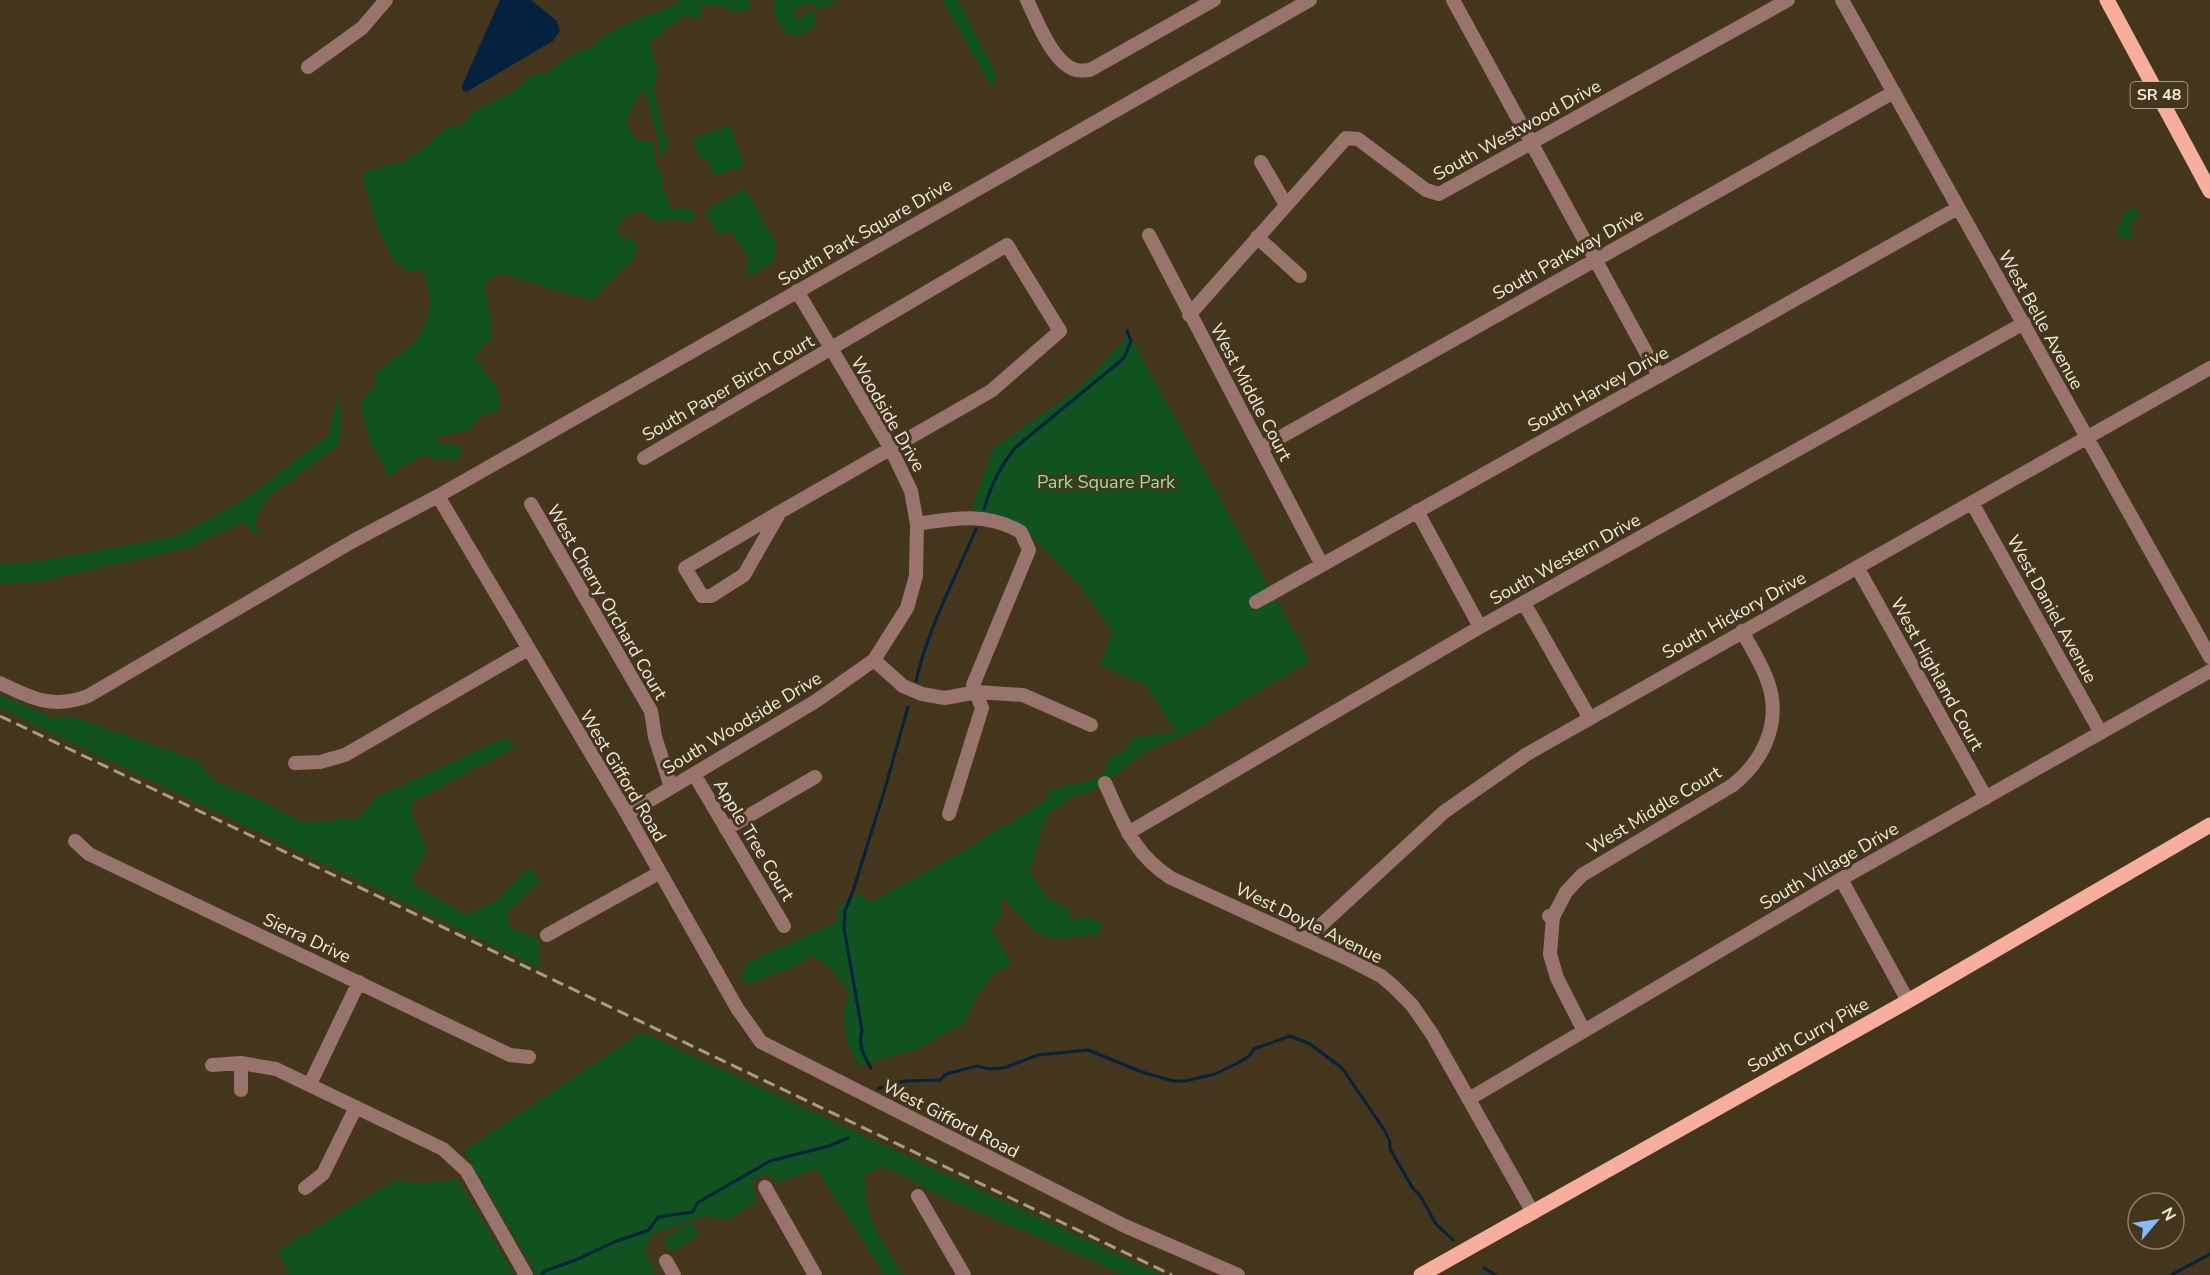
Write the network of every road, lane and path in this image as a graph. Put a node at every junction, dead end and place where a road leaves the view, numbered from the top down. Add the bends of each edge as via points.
1 (386, 0) edge
2 (1027, 0) edge
3 (1214, 0) edge
4 (1310, 0) edge
5 (1453, 0) edge
6 (1788, 0) edge
7 (1842, 0) edge
8 (2107, 0) edge
9 (308, 68) dead end
10 (1894, 92) junction
11 (1531, 143) junction
12 (1262, 162) dead end
13 (2210, 191) edge
14 (1286, 205) junction
15 (1958, 208) junction
16 (1149, 236) dead end
17 (1257, 237) junction
18 (1593, 259) junction
19 (1300, 276) dead end
20 (797, 291) junction
21 (1189, 315) junction
22 (2024, 323) junction
23 (831, 350) junction
24 (2210, 368) edge
25 (1659, 376) junction
26 (2086, 438) junction
27 (1261, 448) junction
28 (891, 449) junction
29 (644, 458) dead end
30 (438, 496) junction
31 (1972, 503) junction
32 (531, 504) dead end
33 (1417, 512) junction
34 (780, 513) junction
35 (917, 524) junction
36 (1322, 565) junction
37 (1857, 567) junction
38 (1256, 603) dead end
39 (1524, 603) junction
40 (1480, 627) junction
41 (1742, 631) junction
42 (528, 649) junction
43 (2210, 657) edge
44 (874, 660) junction
45 (2210, 671) edge
46 (0, 683) edge
47 (977, 692) junction
48 (1589, 717) junction
49 (1091, 725) dead end
50 (2101, 733) junction
51 (295, 763) dead end
52 (694, 774) junction
53 (815, 777) dead end
54 (1105, 783) dead end
55 (671, 787) junction
56 (1986, 798) junction
57 (627, 814) junction
58 (949, 814) dead end
59 (2210, 825) edge
60 (726, 829) junction
61 (1128, 833) junction
62 (75, 841) dead end
63 (659, 873) junction
64 (1841, 879) junction
65 (784, 926) dead end
66 (547, 935) dead end
67 (1306, 939) junction
68 (358, 982) junction
69 (1908, 1001) junction
70 (1584, 1031) junction
71 (529, 1057) dead end
72 (241, 1063) junction
73 (212, 1065) dead end
74 (310, 1084) junction
75 (241, 1090) dead end
76 (1469, 1099) junction
77 (356, 1107) junction
78 (765, 1187) dead end
79 (305, 1188) dead end
80 (918, 1196) dead end
81 (1533, 1213) junction
82 (666, 1261) dead end
83 (524, 1272) edge
84 (674, 1275) edge
85 (815, 1275) edge
86 (964, 1275) edge
87 (1238, 1275) edge
88 (1421, 1275) edge

1 - 9 street via 362,28
2 - 3 street via 1048,43 1063,63 1076,70 1090,70
4 - 20 street, South Park Square Drive
5 - 11 street
6 - 11 street, South Westwood Drive
7 - 10 street, West Belle Avenue
8 - 13 main road, SR 48
10 - 15 street, West Belle Avenue
10 - 18 street, South Parkway Drive
11 - 14 street, South Westwood Drive via 1434,195 1350,137
11 - 18 street
12 - 14 street
14 - 17 street, South Westwood Drive
15 - 22 street, West Belle Avenue
15 - 25 street, South Harvey Drive
16 - 21 street, West Middle Court
17 - 19 street
17 - 21 street, South Westwood Drive
18 - 25 street
18 - 27 street, South Parkway Drive
20 - 23 street, Woodside Drive
20 - 30 street, South Park Square Drive
21 - 27 street, West Middle Court
22 - 26 street, West Belle Avenue
22 - 39 street, South Western Drive
23 - 28 street, Woodside Drive
23 - 28 street, South Paper Birch Court via 1007,245 1060,331 991,391
23 - 29 street, South Paper Birch Court
24 - 26 street, South Hickory Drive
25 - 33 street, South Harvey Drive
26 - 31 street, South Hickory Drive
26 - 43 street, West Belle Avenue
27 - 36 street, West Middle Court
28 - 34 street
28 - 35 street, Woodside Drive via 911,490
30 - 42 street, West Gifford Road
30 - 46 street via 353,541 88,696 53,703
31 - 37 street, South Hickory Drive
31 - 50 street, West Daniel Avenue
32 - 55 street, West Cherry Orchard Court via 651,711
33 - 36 street, South Harvey Drive
33 - 40 street
34 - 34 street via 744,575 711,596 702,596 685,568
35 - 44 street, Woodside Drive via 916,576 907,608
35 - 47 street via 966,517 990,520 1021,531 1029,550 973,684
36 - 38 street, South Harvey Drive
37 - 41 street, South Hickory Drive
37 - 56 street, West Highland Court
39 - 40 street, South Western Drive
39 - 48 street
40 - 61 street, South Western Drive
41 - 48 street, South Hickory Drive
41 - 70 street, West Middle Court via 1762,668 1773,707 1772,733 1762,752 1733,785 1586,872 1566,892 1551,917 1550,954 1557,978
42 - 51 street via 345,755
42 - 57 street, West Gifford Road
44 - 47 street via 903,686 922,694 945,698
44 - 52 street, South Woodside Drive via 816,701
45 - 50 street, South Village Drive
47 - 49 street via 1023,695
47 - 58 street via 982,708
48 - 67 street, South Hickory Drive via 1459,800
50 - 56 street, South Village Drive
52 - 55 street, South Woodside Drive
52 - 60 street, Apple Tree Court
53 - 60 street
54 - 61 street, West Doyle Avenue
55 - 57 street, South Woodside Drive
56 - 64 street, South Village Drive
57 - 63 street, West Gifford Road
59 - 69 main road, South Curry Pike
60 - 65 street, Apple Tree Court
61 - 67 street, West Doyle Avenue via 1149,863 1170,878
62 - 68 street, Sierra Drive via 89,854
63 - 66 street
63 - 87 street, West Gifford Road via 761,1042 1125,1226
64 - 69 street
64 - 70 street, South Village Drive
67 - 76 street, West Doyle Avenue via 1381,976 1403,995 1422,1018
68 - 71 street, Sierra Drive via 510,1055
68 - 74 street
69 - 81 main road, South Curry Pike
70 - 76 street, South Village Drive
72 - 73 street
72 - 74 street via 276,1069
72 - 75 street
74 - 77 street
76 - 81 street, West Doyle Avenue
77 - 79 street via 323,1174
77 - 83 street via 452,1155 466,1170
78 - 85 street
80 - 86 street
81 - 88 main road, South Curry Pike
82 - 84 street

